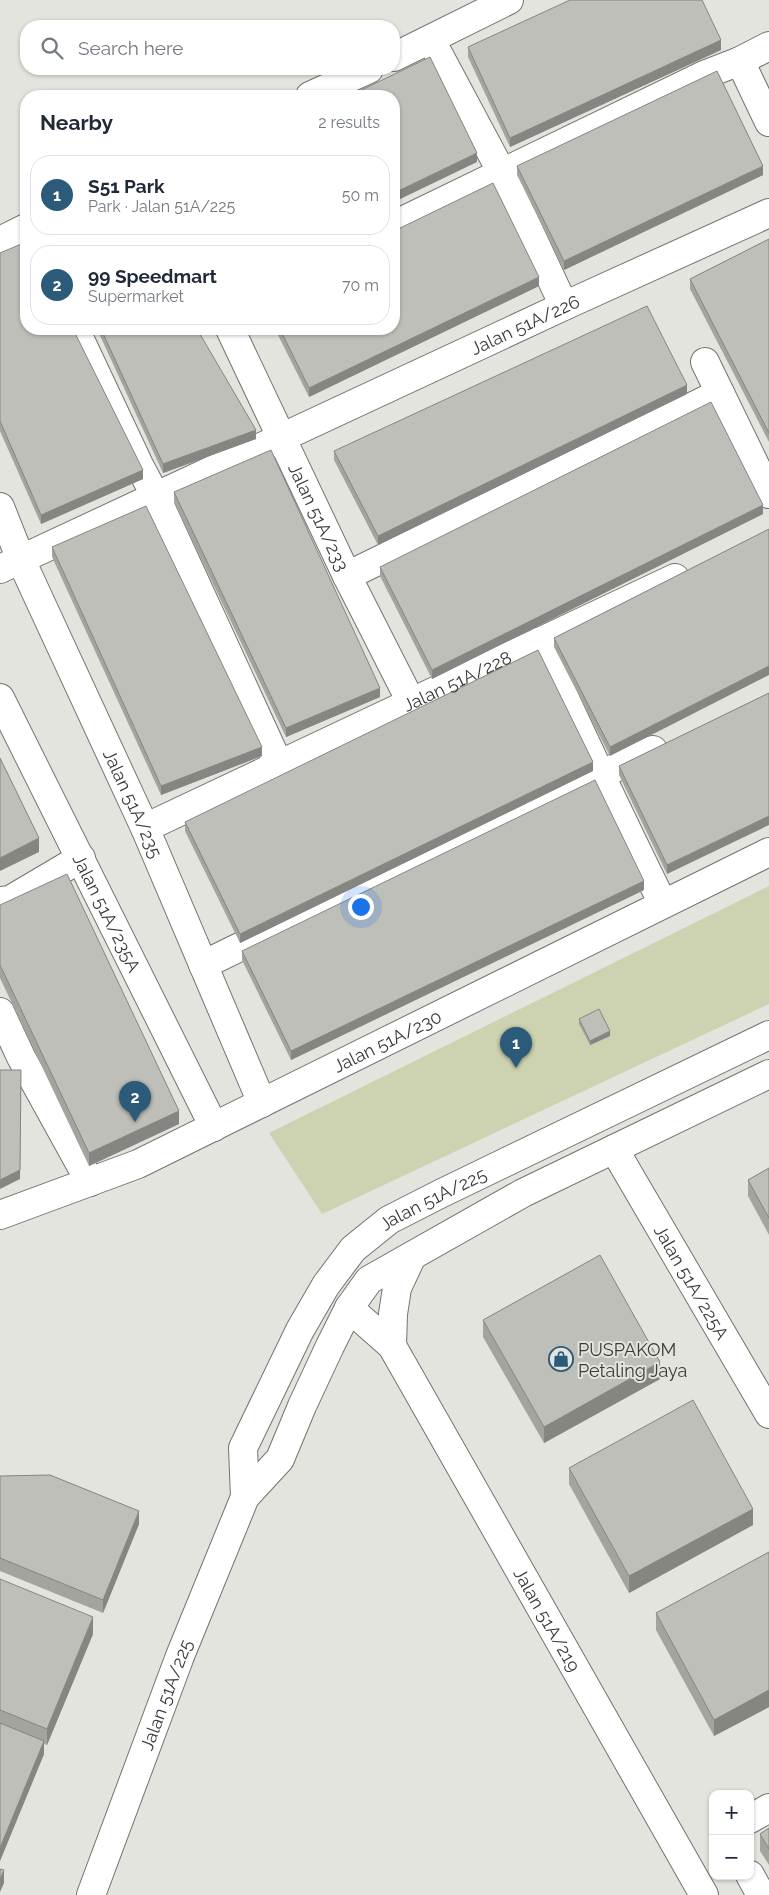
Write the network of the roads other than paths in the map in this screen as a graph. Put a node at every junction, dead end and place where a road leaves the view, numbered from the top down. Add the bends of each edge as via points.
1 (509, 0) edge
2 (431, 40) junction
3 (769, 46) edge
4 (400, 54) edge
5 (740, 61) junction
6 (356, 75) edge
7 (323, 90) edge
8 (769, 122) edge
9 (502, 173) junction
10 (769, 213) edge
11 (400, 223) edge
12 (20, 231) edge
13 (0, 241) edge
14 (564, 306) junction
15 (78, 335) edge
16 (233, 335) edge
17 (705, 362) dead end
18 (720, 393) junction
19 (282, 438) junction
20 (769, 494) edge
21 (156, 497) junction
22 (0, 507) edge
23 (11, 565) edge
24 (698, 567) edge
25 (347, 576) junction
26 (539, 642) junction
27 (0, 698) edge
28 (411, 702) junction
29 (672, 741) edge
30 (279, 765) junction
31 (602, 774) junction
32 (145, 828) junction
33 (769, 852) edge
34 (81, 858) junction
35 (0, 901) edge
36 (663, 904) junction
37 (203, 965) junction
38 (0, 1012) edge
39 (769, 1035) edge
40 (10, 1058) edge
41 (769, 1074) edge
42 (262, 1103) junction
43 (214, 1126) junction
44 (614, 1149) junction
45 (90, 1182) junction
46 (0, 1215) edge
47 (412, 1256) junction
48 (349, 1308) junction
49 (392, 1346) junction
50 (769, 1414) edge
51 (245, 1498) junction
52 (769, 1808) edge
53 (754, 1817) edge
54 (753, 1880) edge
55 (91, 1895) edge
56 (704, 1895) edge
57 (761, 1895) edge

1 - 2 street
2 - 4 street
2 - 9 street
3 - 5 street
5 - 8 street
5 - 9 street via 704,75
6 - 7 street
9 - 11 street
9 - 14 street
10 - 14 street, Jalan 51A/226
12 - 13 street
14 - 19 street, Jalan 51A/226
15 - 21 street
16 - 19 street, Jalan 51A/233
17 - 18 street
18 - 20 street
18 - 25 street
19 - 21 street, Jalan 51A/226
19 - 25 street, Jalan 51A/233
21 - 23 street, Jalan 51A/226
21 - 30 street
22 - 23 street, Jalan 51A/235
23 - 32 street, Jalan 51A/235
24 - 26 street, Jalan 51A/228
25 - 28 street, Jalan 51A/233
26 - 28 street, Jalan 51A/228
26 - 31 street
27 - 34 street, Jalan 51A/235A
28 - 30 street, Jalan 51A/228
29 - 31 street
30 - 32 street, Jalan 51A/228
31 - 36 street
31 - 37 street
32 - 37 street, Jalan 51A/235
33 - 36 street, Jalan 51A/230
34 - 35 street via 10,900
34 - 43 street, Jalan 51A/235A
36 - 42 street, Jalan 51A/230
37 - 42 street, Jalan 51A/235
38 - 40 street
39 - 51 street, Jalan 51A/225 via 398,1215 353,1249 326,1285 300,1330 243,1448
40 - 45 street
41 - 44 street, Jalan 51A/225
42 - 43 street, Jalan 51A/230
43 - 45 street, Jalan 51A/230 via 138,1164
44 - 47 street, Jalan 51A/225 via 523,1193
44 - 50 street, Jalan 51A/225A
45 - 46 street, Jalan 51A/230
47 - 48 street, Jalan 51A/225 via 370,1280
47 - 49 street via 397,1288
48 - 49 street, Jalan 51A/219
48 - 51 street, Jalan 51A/225 via 280,1459
49 - 56 street, Jalan 51A/219
51 - 55 street, Jalan 51A/225 via 180,1656
52 - 53 street
54 - 57 street

